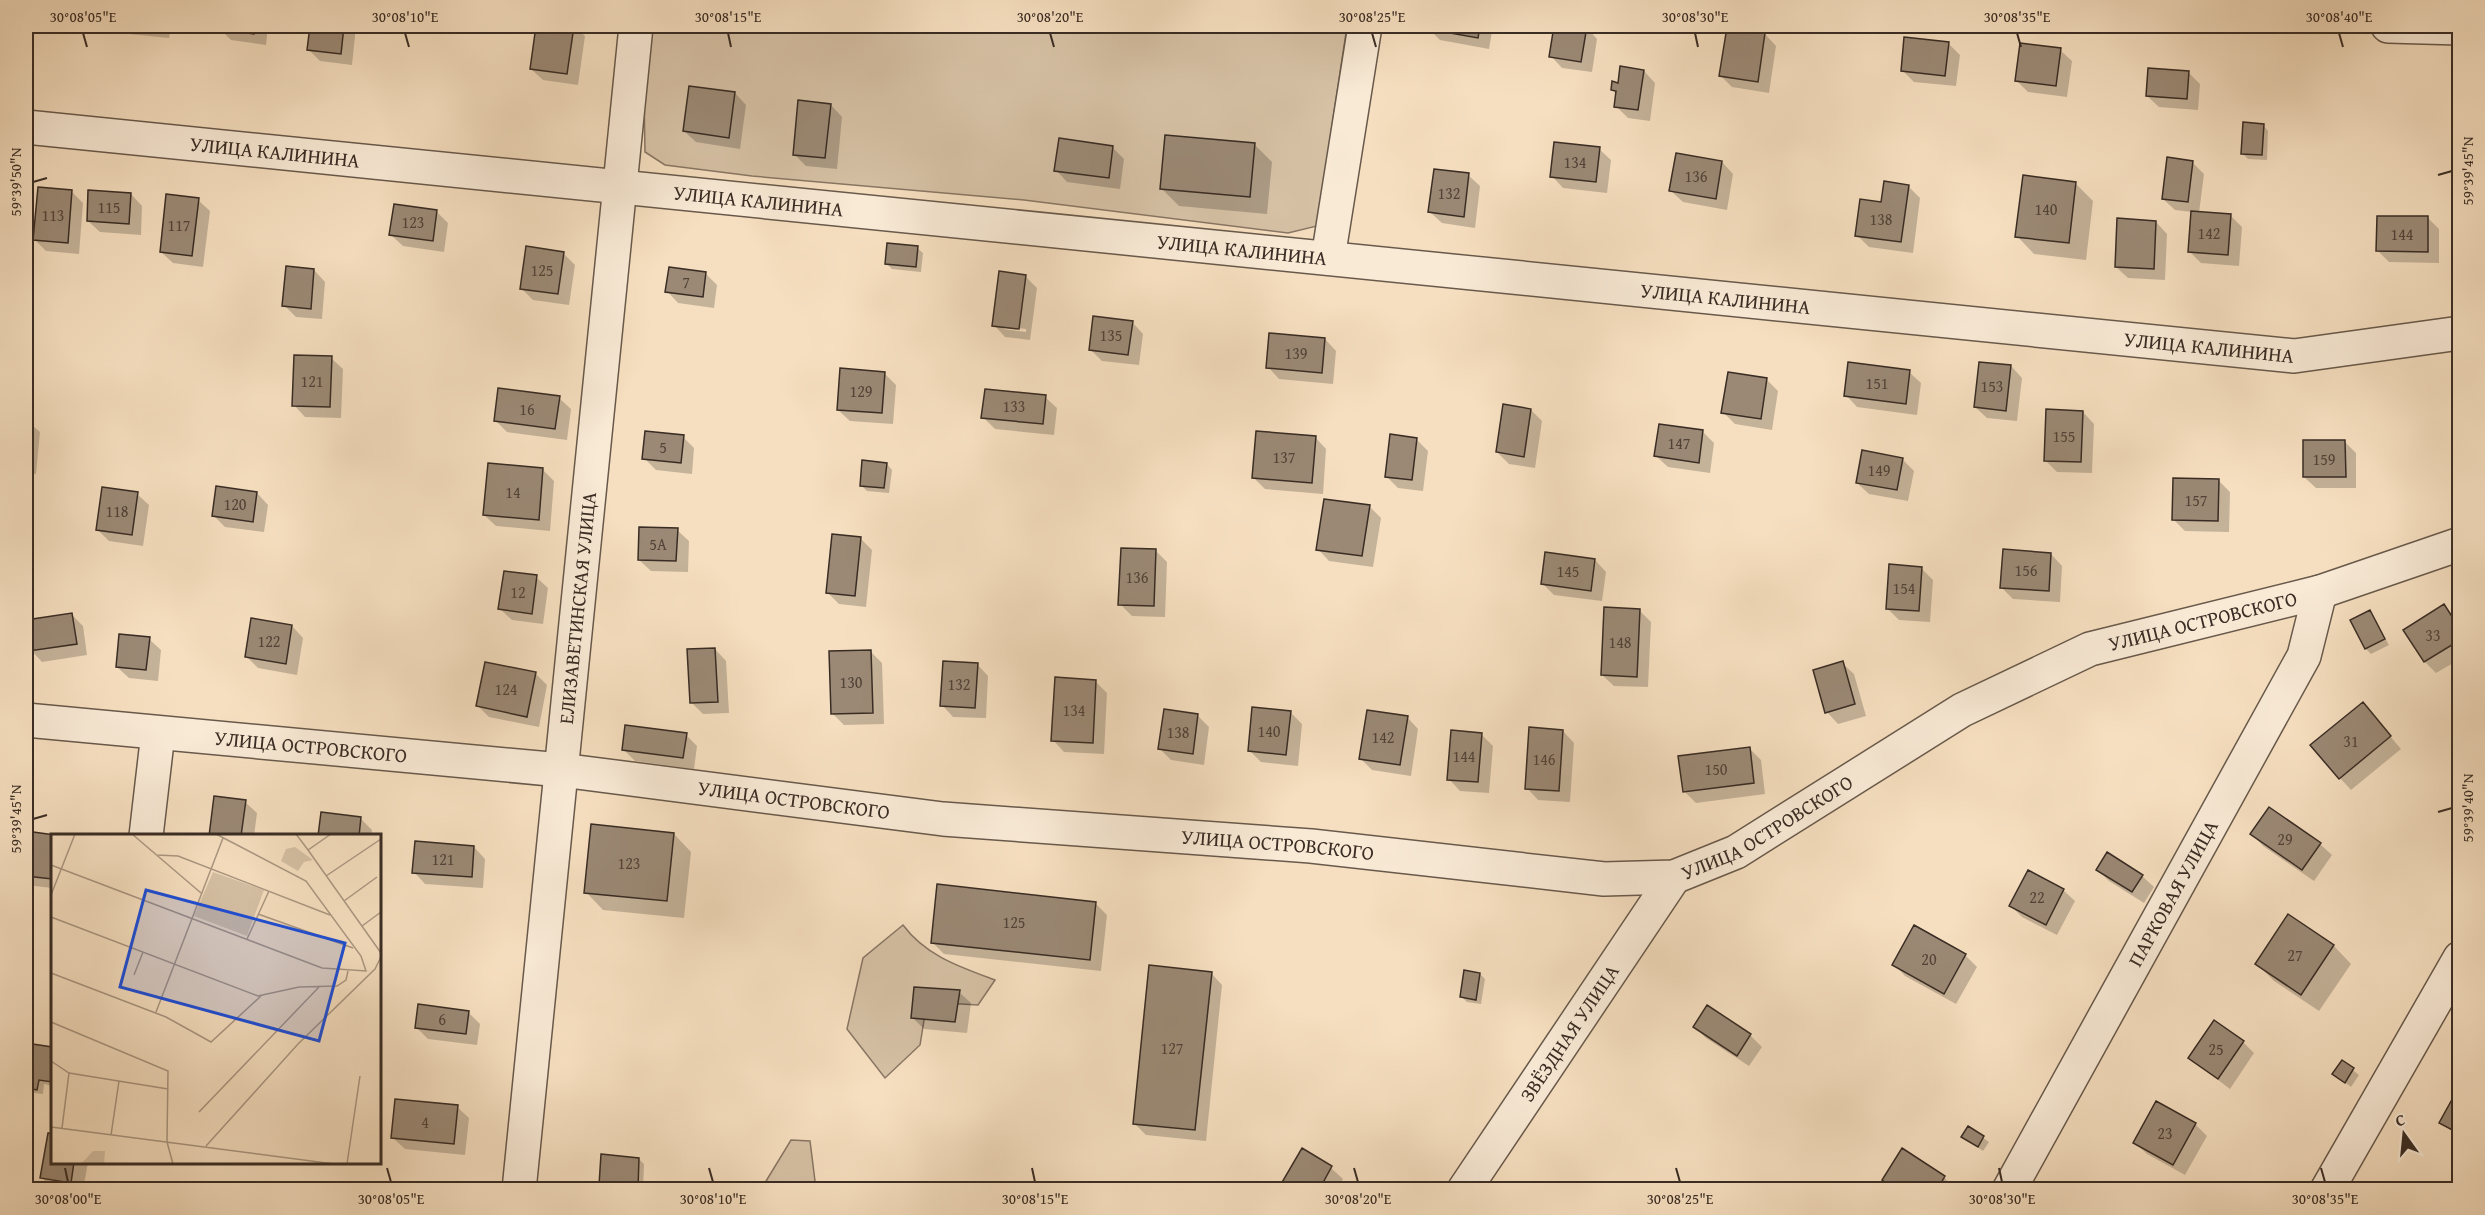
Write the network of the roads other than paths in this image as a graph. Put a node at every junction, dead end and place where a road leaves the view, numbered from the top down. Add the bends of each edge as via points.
1 (636, 26) edge
2 (1365, 26) edge
3 (2388, 26) edge
4 (2460, 28) edge
5 (26, 127) edge
6 (619, 187) junction
7 (1328, 258) junction
8 (2460, 333) edge
9 (2460, 544) edge
10 (2320, 592) junction
11 (26, 720) edge
12 (158, 733) junction
13 (561, 770) junction
14 (146, 834) edge
15 (1674, 877) junction
16 (2460, 958) edge
17 (519, 1190) edge
18 (1464, 1190) edge
19 (2008, 1190) edge
20 (2327, 1190) edge

1 - 6 street, ЕЛИЗАВЕТИНСКАЯ УЛИЦА
2 - 7 street
3 - 4 street
5 - 6 street, УЛИЦА КАЛИНИНА
6 - 7 street, УЛИЦА КАЛИНИНА
6 - 13 street, ЕЛИЗАВЕТИНСКАЯ УЛИЦА
7 - 8 street, УЛИЦА КАЛИНИНА via 2294,356
9 - 10 street, УЛИЦА ОСТРОВСКОГО
10 - 15 street, УЛИЦА ОСТРОВСКОГО via 2090,649 1962,710 1736,852
10 - 19 street, ПАРКОВАЯ УЛИЦА via 2304,656
11 - 12 street, УЛИЦА ОСТРОВСКОГО
12 - 13 street, УЛИЦА ОСТРОВСКОГО
12 - 14 street
13 - 15 street, УЛИЦА ОСТРОВСКОГО via 943,819 1311,846 1604,879
13 - 17 street, ЕЛИЗАВЕТИНСКАЯ УЛИЦА
15 - 18 street, ЗВЁЗДНАЯ УЛИЦА
16 - 20 street

